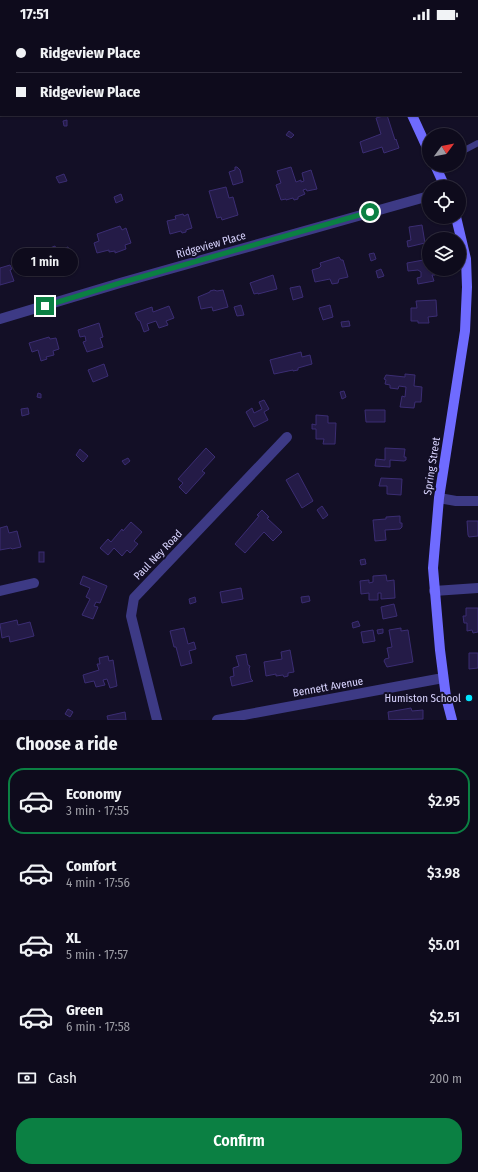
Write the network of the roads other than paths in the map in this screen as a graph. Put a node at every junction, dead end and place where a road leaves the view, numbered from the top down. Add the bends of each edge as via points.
1 (412, 116) edge
2 (422, 137) edge
3 (478, 143) edge
4 (466, 149) edge
5 (422, 198) edge
6 (458, 224) edge
7 (0, 319) edge
8 (287, 437) dead end
9 (439, 498) junction
10 (478, 501) edge
11 (34, 582) dead end
12 (478, 588) edge
13 (434, 590) junction
14 (0, 591) edge
15 (443, 678) junction
16 (157, 720) edge
17 (217, 720) edge
18 (452, 720) edge

1 - 2 street
3 - 4 lane
5 - 7 street, Ridgeview Place
6 - 9 street, Spring Street via 466,259 467,310
8 - 16 street, Paul Ney Road via 134,598 131,616
9 - 10 street
9 - 13 street, Spring Street
11 - 14 street
12 - 13 street
13 - 15 street, Spring Street
15 - 17 street, Bennett Avenue
15 - 18 street, Spring Street

